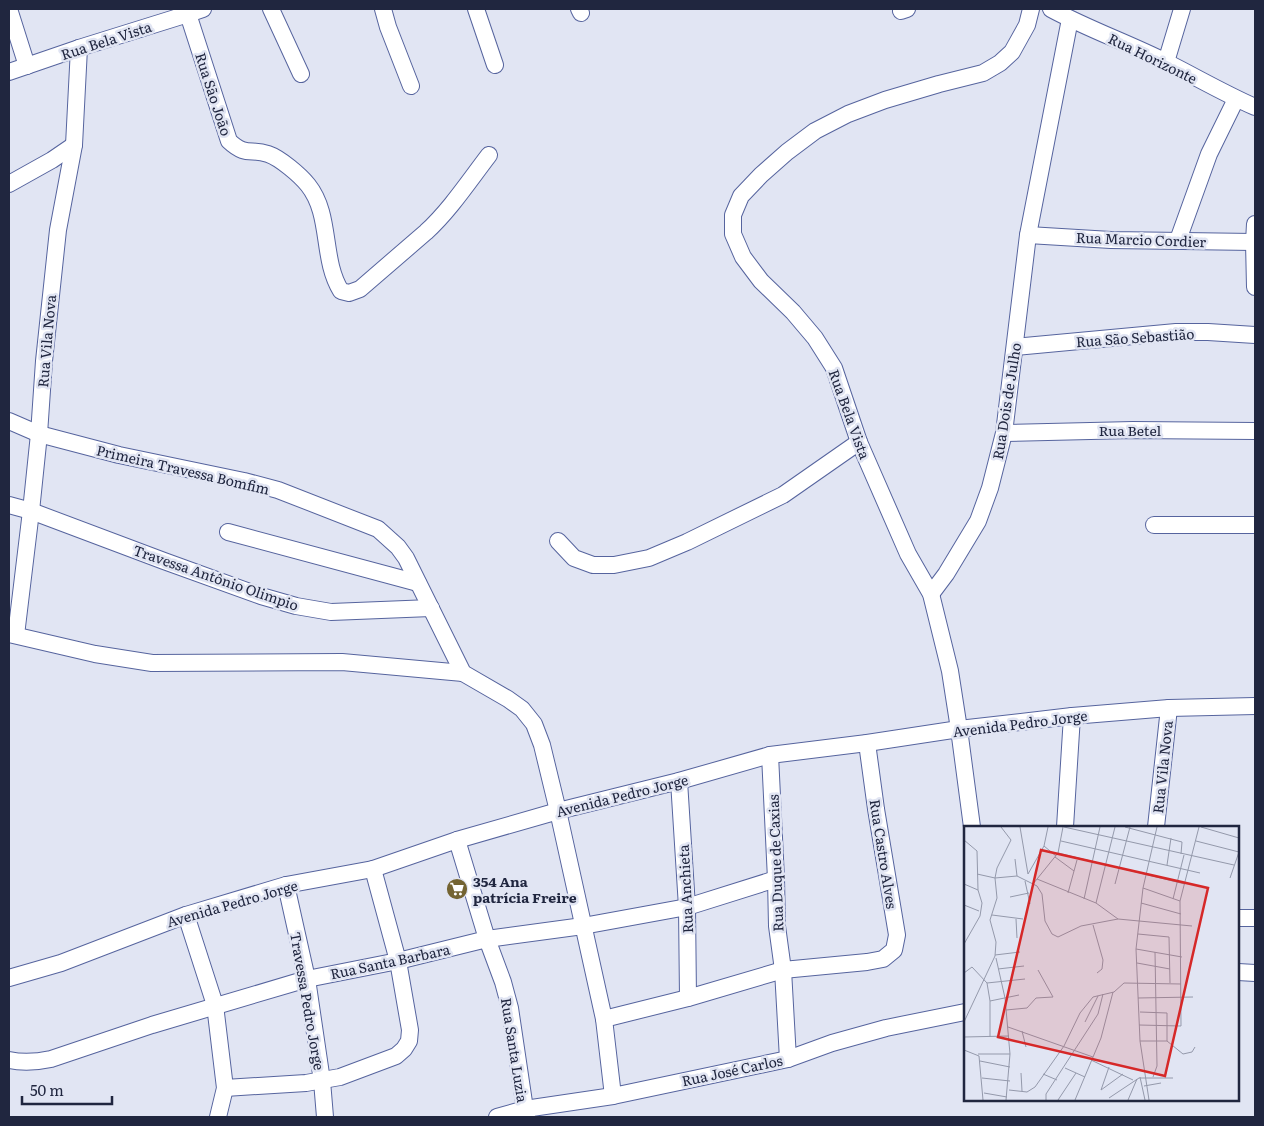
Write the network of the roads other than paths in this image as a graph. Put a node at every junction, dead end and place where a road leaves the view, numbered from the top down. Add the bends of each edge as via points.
1 (9, 9) edge
2 (271, 9) edge
3 (383, 9) edge
4 (476, 9) edge
5 (1030, 9) edge
6 (1051, 9) edge
7 (1182, 9) edge
8 (195, 12) edge
9 (1070, 19) junction
10 (79, 48) junction
11 (1166, 62) junction
12 (495, 65) dead end
13 (27, 66) junction
14 (9, 72) edge
15 (300, 74) dead end
16 (411, 86) dead end
17 (1249, 100) edge
18 (74, 145) junction
19 (490, 155) dead end
20 (9, 184) edge
21 (1255, 224) edge
22 (1028, 235) junction
23 (1178, 240) junction
24 (1254, 242) junction
25 (1255, 287) edge
26 (1255, 335) edge
27 (1015, 347) junction
28 (9, 420) edge
29 (1255, 431) edge
30 (1004, 433) junction
31 (39, 434) junction
32 (858, 442) junction
33 (9, 505) edge
34 (31, 512) junction
35 (1154, 525) dead end
36 (1255, 525) edge
37 (228, 532) dead end
38 (558, 540) dead end
39 (418, 583) junction
40 (931, 594) junction
41 (431, 608) junction
42 (12, 635) edge
43 (463, 673) junction
44 (1255, 706) edge
45 (1169, 708) junction
46 (1072, 716) junction
47 (959, 729) junction
48 (867, 744) junction
49 (770, 755) junction
50 (679, 781) junction
51 (558, 811) junction
52 (972, 826) edge
53 (1066, 826) edge
54 (1156, 826) edge
55 (457, 840) junction
56 (373, 869) junction
57 (776, 879) junction
58 (286, 885) junction
59 (687, 907) junction
60 (186, 914) junction
61 (1239, 918) edge
62 (1255, 918) edge
63 (583, 926) junction
64 (487, 939) junction
65 (398, 961) junction
66 (783, 970) junction
67 (1239, 972) edge
68 (1255, 973) edge
69 (9, 978) edge
70 (307, 979) junction
71 (688, 998) junction
72 (215, 1005) junction
73 (964, 1012) edge
74 (604, 1019) junction
75 (788, 1058) junction
76 (9, 1060) edge
77 (322, 1081) junction
78 (225, 1088) junction
79 (613, 1096) junction
80 (526, 1113) edge
81 (218, 1117) edge
82 (325, 1117) edge
83 (497, 1117) edge

1 - 13 street
2 - 15 street
3 - 16 street
4 - 12 street
5 - 32 street, Rua Bela Vista via 1027,25 1012,52 1000,63 983,73 885,100 815,131 761,175 741,196 733,215 732,234 743,257 815,338 834,368
6 - 9 street, Rua Horizonte
7 - 11 street
8 - 10 street, Rua Bela Vista
8 - 19 street, Rua São João via 229,141 244,151 269,154 308,186 322,211 332,268 341,291 360,290 436,223
9 - 11 street, Rua Horizonte
9 - 22 street, Rua Dois de Julho
10 - 13 street, Rua Bela Vista
10 - 18 street, Rua Vila Nova
11 - 17 street, Rua Horizonte
13 - 14 street, Rua Bela Vista
17 - 23 street via 1210,154
18 - 20 street
18 - 31 street, Rua Vila Nova via 58,230
21 - 24 street
22 - 23 street, Rua Marcio Cordier
22 - 27 street, Rua Dois de Julho
23 - 24 street, Rua Marcio Cordier
24 - 25 street
26 - 27 street, Rua São Sebastião via 1176,332
27 - 30 street, Rua Dois de Julho
28 - 31 street, Primeira Travessa Bomfim
29 - 30 street, Rua Betel
30 - 40 street, Rua Dois de Julho via 978,521
31 - 34 street, Rua Vila Nova
31 - 39 street, Primeira Travessa Bomfim via 119,456 278,490 378,529 398,547
32 - 38 street via 783,495 649,558 614,565 593,565 574,558
32 - 40 street, Rua Bela Vista via 908,554
33 - 34 street, Travessa Antônio Olimpio
34 - 41 street, Travessa Antônio Olimpio via 296,606 331,612
34 - 42 street, Rua Vila Nova
35 - 36 street
37 - 39 street
39 - 41 street, Primeira Travessa Bomfim
40 - 47 street via 950,672
41 - 43 street, Primeira Travessa Bomfim
42 - 43 street via 152,663 342,662
43 - 51 street via 522,709 534,724
44 - 45 street, Avenida Pedro Jorge
45 - 46 street, Avenida Pedro Jorge
45 - 54 street, Rua Vila Nova
46 - 47 street, Avenida Pedro Jorge
46 - 53 street
47 - 48 street, Avenida Pedro Jorge
47 - 52 street
48 - 49 street, Avenida Pedro Jorge
48 - 66 street, Rua Castro Alves via 897,935 894,950 883,958 867,962
49 - 50 street, Avenida Pedro Jorge
49 - 57 street, Rua Duque de Caxias
50 - 51 street, Avenida Pedro Jorge
50 - 59 street, Rua Anchieta
51 - 55 street, Avenida Pedro Jorge
51 - 63 street
55 - 56 street, Avenida Pedro Jorge
55 - 64 street, Rua Santa Luzia
56 - 58 street, Avenida Pedro Jorge
56 - 65 street
57 - 59 street, Rua Santa Barbara
57 - 66 street, Rua Duque de Caxias via 777,926
58 - 60 street, Avenida Pedro Jorge
58 - 70 street, Travessa Pedro Jorge
59 - 63 street, Rua Santa Barbara
59 - 71 street, Rua Anchieta
60 - 69 street, Avenida Pedro Jorge via 61,963
60 - 72 street
61 - 62 street
63 - 64 street, Rua Santa Barbara
63 - 74 street
64 - 65 street, Rua Santa Barbara
64 - 80 street, Rua Santa Luzia via 510,1008
65 - 70 street, Rua Santa Barbara
65 - 77 street via 410,1030 404,1049 396,1056
66 - 71 street
66 - 75 street, Rua Duque de Caxias
67 - 68 street
70 - 72 street, Rua Santa Barbara
70 - 77 street, Travessa Pedro Jorge
71 - 74 street
72 - 76 street, Rua Santa Barbara via 51,1059 36,1062
72 - 78 street
73 - 75 street, Rua José Carlos via 886,1028
74 - 79 street
75 - 79 street, Rua José Carlos
77 - 78 street
77 - 82 street, Travessa Pedro Jorge
78 - 81 street
79 - 80 street, Rua José Carlos
80 - 83 street, Rua José Carlos

